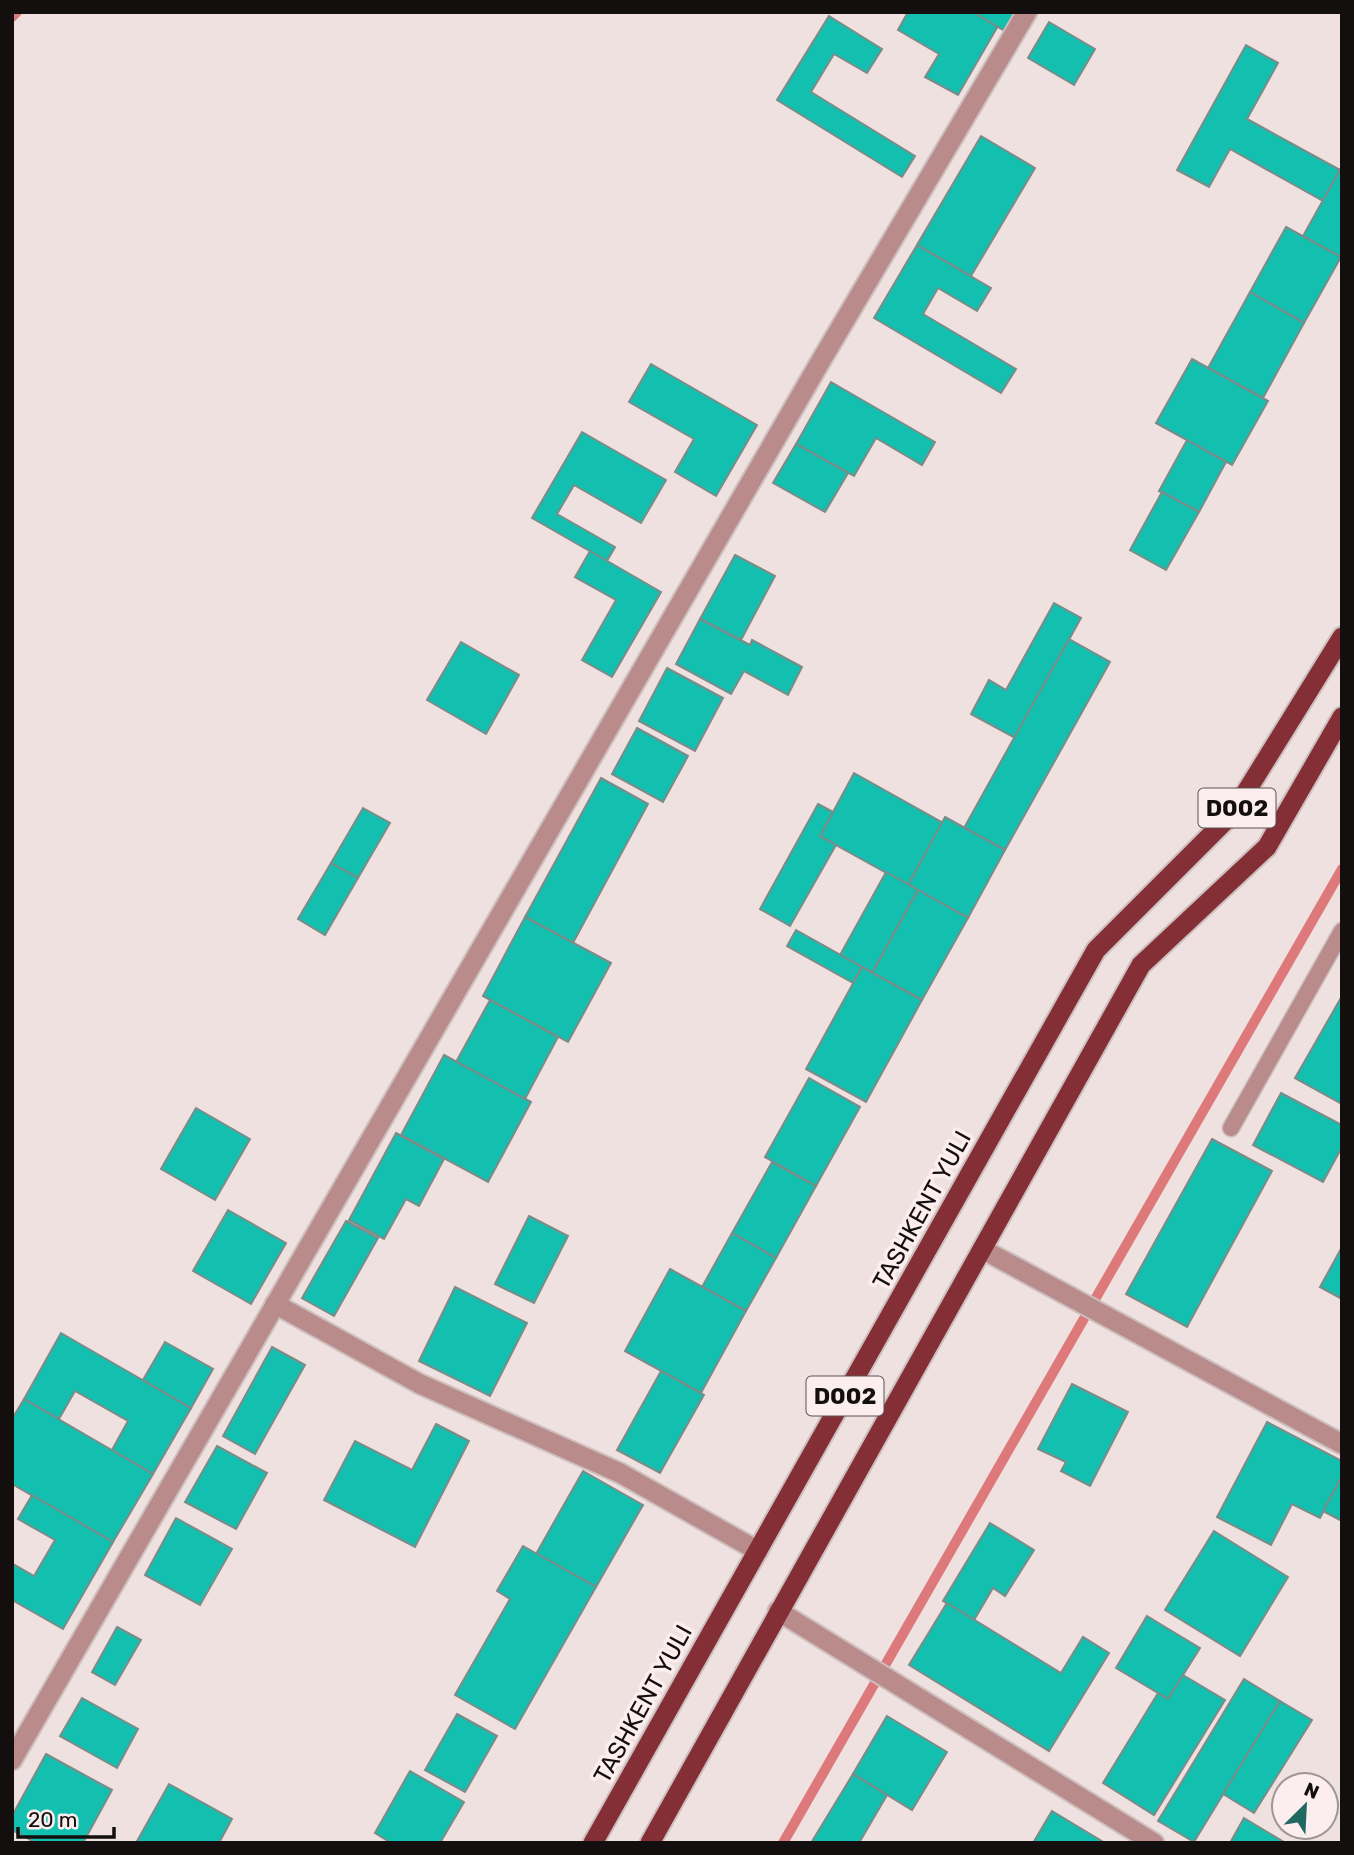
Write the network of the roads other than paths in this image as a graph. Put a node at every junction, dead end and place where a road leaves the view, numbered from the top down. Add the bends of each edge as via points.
1 (1027, 12) edge
2 (1342, 637) edge
3 (1342, 717) edge
4 (1342, 931) edge
5 (1231, 1128) dead end
6 (982, 1249) junction
7 (275, 1304) junction
8 (1342, 1444) edge
9 (758, 1551) junction
10 (778, 1611) junction
11 (12, 1759) edge
12 (593, 1843) edge
13 (650, 1843) edge
14 (1154, 1843) edge

1 - 7 street
2 - 9 highway, TASHKENT YULI / D002 via 1233,813 1096,950
3 - 6 highway, D002 via 1267,847 1141,965
4 - 5 lane
6 - 8 street
6 - 10 highway, D002
7 - 9 street via 420,1384 620,1473
7 - 11 street
9 - 12 highway, TASHKENT YULI / D002
10 - 13 highway, D002
10 - 14 street

